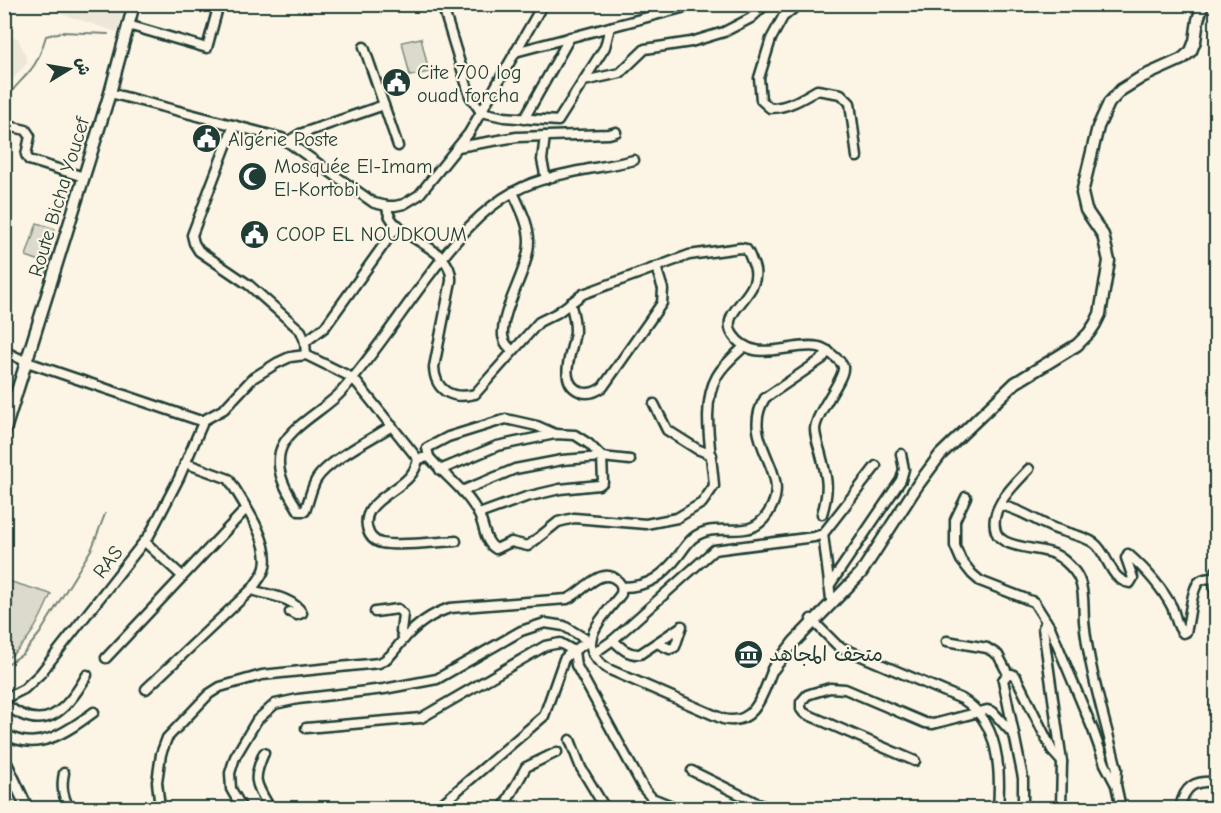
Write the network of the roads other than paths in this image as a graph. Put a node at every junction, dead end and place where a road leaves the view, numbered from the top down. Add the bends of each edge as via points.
1 (134, 4) edge
2 (219, 4) edge
3 (442, 4) edge
4 (543, 4) edge
5 (697, 4) edge
6 (766, 4) edge
7 (799, 4) edge
8 (1203, 4) edge
9 (128, 25) junction
10 (610, 27) junction
11 (570, 37) junction
12 (364, 47) dead end
13 (515, 52) junction
14 (584, 81) junction
15 (110, 93) junction
16 (384, 105) junction
17 (481, 112) junction
18 (524, 119) junction
19 (234, 125) junction
20 (13, 127) dead end
21 (616, 132) dead end
22 (545, 136) junction
23 (287, 142) junction
24 (398, 146) dead end
25 (458, 147) junction
26 (857, 157) dead end
27 (634, 160) dead end
28 (84, 177) junction
29 (546, 179) junction
30 (513, 192) junction
31 (387, 206) junction
32 (398, 225) junction
33 (442, 258) junction
34 (656, 267) junction
35 (570, 303) junction
36 (305, 342) junction
37 (745, 346) junction
38 (4, 351) edge
39 (513, 351) junction
40 (828, 351) junction
41 (306, 355) junction
42 (27, 362) junction
43 (353, 378) junction
44 (654, 404) dead end
45 (204, 420) junction
46 (392, 426) junction
47 (4, 434) edge
48 (555, 434) junction
49 (901, 454) dead end
50 (712, 456) junction
51 (429, 457) junction
52 (602, 457) junction
53 (418, 459) junction
54 (630, 460) dead end
55 (185, 463) junction
56 (876, 466) dead end
57 (1029, 469) dead end
58 (440, 470) junction
59 (462, 491) junction
60 (966, 496) dead end
61 (1000, 505) junction
62 (246, 509) junction
63 (479, 514) junction
64 (822, 514) dead end
65 (823, 534) junction
66 (456, 541) dead end
67 (145, 542) junction
68 (865, 567) junction
69 (1215, 575) edge
70 (182, 576) junction
71 (829, 586) junction
72 (622, 587) junction
73 (251, 590) junction
74 (831, 598) junction
75 (1216, 600) edge
76 (290, 612) dead end
77 (375, 612) dead end
78 (1046, 621) junction
79 (810, 622) junction
80 (404, 639) junction
81 (613, 640) junction
82 (589, 641) junction
83 (946, 641) dead end
84 (657, 643) dead end
85 (574, 651) junction
86 (593, 654) junction
87 (106, 658) dead end
88 (773, 669) joint
89 (1008, 674) junction
90 (87, 675) dead end
91 (146, 689) dead end
92 (4, 701) edge
93 (94, 712) dead end
94 (978, 712) junction
95 (306, 728) dead end
96 (4, 733) edge
97 (1014, 735) junction
98 (570, 740) dead end
99 (557, 752) dead end
100 (264, 753) dead end
101 (4, 759) edge
102 (915, 761) dead end
103 (1062, 762) junction
104 (692, 771) dead end
105 (64, 773) dead end
106 (1216, 782) edge
107 (1116, 785) junction
108 (27, 808) edge
109 (69, 808) edge
110 (160, 808) edge
111 (242, 808) edge
112 (270, 808) edge
113 (437, 808) edge
114 (503, 808) edge
115 (605, 808) edge
116 (677, 808) edge
117 (767, 808) edge
118 (998, 808) edge
119 (1023, 808) edge
120 (1061, 808) edge
121 (1121, 808) edge
122 (1180, 808) edge

1 - 9 main road, Route Bicha Youcef
2 - 9 street via 207,48
3 - 17 street via 470,96
4 - 13 street
5 - 10 street
6 - 14 street via 751,18 724,32 645,49 620,73
7 - 26 street via 783,17 771,39 759,78 761,100 770,108 780,108 817,90 841,94 850,103
8 - 68 main road via 1191,51 1121,90 1109,103 1098,127 1082,193 1086,210 1104,235 1109,261 1095,324 1077,345 1015,383 940,455
9 - 15 main road, Route Bicha Youcef
10 - 11 street
10 - 14 street via 605,47
11 - 13 street
11 - 18 street
12 - 16 street
13 - 17 street
14 - 18 street via 558,121
15 - 19 street
15 - 28 main road, Route Bicha Youcef
16 - 23 street
16 - 24 street
17 - 18 street
17 - 25 street
19 - 23 street
19 - 36 street via 192,235 194,243 199,251 249,285 290,321 301,331
20 - 28 street via 26,130 30,136 26,155 29,160
21 - 22 street
22 - 25 street via 517,136
22 - 29 street via 542,160
23 - 31 street via 368,199
25 - 31 street via 419,195 404,204
27 - 29 street
28 - 42 main road, Route Bicha Youcef
29 - 30 street
30 - 33 street via 468,227
30 - 39 street via 527,225 529,243 503,333
31 - 32 street via 389,216
32 - 33 street
32 - 36 street via 326,327
33 - 39 street via 451,276 434,367 434,378 441,389 453,395 475,394
33 - 43 street
34 - 35 street
34 - 35 street via 663,289 662,303 603,387 594,392 575,389 567,377 574,335
34 - 37 street via 689,255 746,249 756,280 734,310 731,325 734,336
35 - 39 street via 540,322
36 - 41 street
37 - 40 street via 759,351 809,346
37 - 50 street via 717,376 708,395
38 - 42 street
40 - 64 street via 843,369 815,428 826,475 827,495
40 - 72 street via 765,398 760,406 758,434 776,484 774,503 765,518 745,530 700,533 656,580
41 - 43 street
41 - 45 street via 277,363 254,378 224,409
42 - 45 street via 130,399
42 - 47 main road, Route Bicha Youcef
43 - 46 street
43 - 46 street via 286,439 280,451 284,486 299,511 305,511 324,471
44 - 50 street via 667,430
45 - 55 street, RAS
46 - 53 street
48 - 51 street via 506,419 441,441 427,448
48 - 52 street via 575,435
48 - 58 street via 497,446
49 - 71 street via 901,480
50 - 63 street via 714,486 702,503 677,518 646,524 574,518 558,522 528,546 511,542 496,549 488,541
51 - 53 street
51 - 58 street
52 - 54 street
52 - 59 street via 515,470
52 - 63 street via 603,482 599,485 526,497
53 - 66 street via 409,477 371,509 366,524 370,536 379,543 392,544
55 - 62 street via 229,479
55 - 67 street, RAS
56 - 65 street
57 - 61 street
58 - 59 street
59 - 63 street
60 - 78 street via 955,520 955,546 961,560 980,581 1034,602
61 - 69 street via 1018,509 1048,526 1092,542 1116,576 1130,583 1133,578 1128,554 1151,576 1172,607 1183,633 1189,623 1195,585
61 - 107 street via 995,520 998,537 1054,554 1081,582 1086,639 1117,769
62 - 70 street
62 - 73 street via 266,553 265,568
65 - 71 street
65 - 81 street via 714,550
67 - 70 street
67 - 92 street, RAS via 40,674
68 - 74 main road
68 - 79 main road
69 - 75 street
70 - 87 street
71 - 74 street
72 - 80 street via 614,578 601,576 567,599 450,609 430,616
72 - 82 street
73 - 76 street via 287,600 302,613
73 - 91 street
74 - 79 main road
77 - 80 street via 398,609 403,614
78 - 103 street via 1043,628
78 - 107 street
79 - 88 main road via 785,646
79 - 94 street via 837,650 962,699
80 - 110 street via 391,656 379,663 262,675 209,694 166,738 157,782
81 - 84 street via 634,654
81 - 86 street
82 - 85 street
82 - 86 street
82 - 111 street via 558,624 545,623 521,631 437,679 275,704 257,720 235,757 231,789
83 - 89 street via 987,648 998,656
85 - 95 street via 566,645 550,644 421,718
85 - 113 street via 562,663 544,716
85 - 116 street via 576,665 644,789 652,798
86 - 88 street via 608,669 730,721 753,712
89 - 97 street via 1003,680
89 - 103 street via 1016,677 1053,752
90 - 92 street via 69,702 49,717 29,719
93 - 96 street via 53,738 28,742
94 - 97 street via 990,710
94 - 102 street via 929,724 849,690 835,688 810,694 801,702 804,713
94 - 118 street via 990,732 998,762
97 - 119 street via 1023,778
98 - 115 street via 581,768
99 - 114 street via 526,767
100 - 112 street via 256,772 257,782
101 - 108 main road
103 - 120 street
104 - 117 street
105 - 109 street via 63,795
106 - 122 street via 1198,781 1189,788
107 - 121 street

